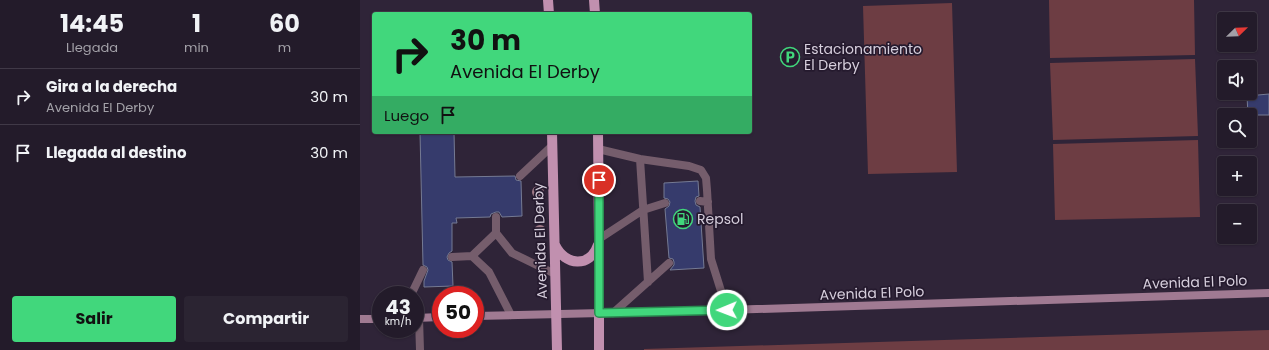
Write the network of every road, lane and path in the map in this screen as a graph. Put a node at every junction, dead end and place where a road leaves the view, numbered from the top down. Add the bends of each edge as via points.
1 (548, 0) edge
2 (594, 0) edge
3 (549, 12) edge
4 (595, 12) edge
5 (552, 134) edge
6 (598, 134) edge
7 (552, 146) junction
8 (598, 149) junction
9 (640, 159) junction
10 (520, 176) dead end
11 (664, 203) dead end
12 (643, 210) junction
13 (496, 217) dead end
14 (496, 233) junction
15 (554, 239) junction
16 (599, 239) junction
17 (472, 256) junction
18 (452, 258) dead end
19 (669, 263) dead end
20 (423, 270) dead end
21 (555, 274) junction
22 (648, 282) junction
23 (415, 286) edge
24 (1269, 293) edge
25 (727, 310) junction
26 (599, 313) junction
27 (613, 313) junction
28 (511, 314) junction
29 (557, 314) junction
30 (484, 316) edge
31 (360, 319) edge
32 (372, 319) edge
33 (419, 338) edge
34 (420, 350) edge
35 (557, 350) edge
36 (599, 350) edge

1 - 3 main road
2 - 4 main road
5 - 7 main road, Avenida El Derby
6 - 8 main road
7 - 10 lane
7 - 15 main road, Avenida El Derby
8 - 9 lane
8 - 16 main road
9 - 12 lane
9 - 25 lane via 689,166 701,170 706,178 704,202 707,260
11 - 12 lane
12 - 16 lane
12 - 22 lane
13 - 14 lane
14 - 17 lane
14 - 21 lane via 512,253
15 - 16 main road via 561,255 577,262 589,258 597,250
15 - 21 main road, Avenida El Derby
16 - 26 main road
17 - 18 lane
17 - 28 lane via 489,272
19 - 22 lane
20 - 23 lane
21 - 29 main road, Avenida El Derby
22 - 27 lane
24 - 25 main road, Avenida El Polo
25 - 27 main road, Avenida El Polo
26 - 27 main road, Avenida El Polo
26 - 29 main road, Avenida El Polo
26 - 36 main road
28 - 29 main road, Avenida El Polo
28 - 30 main road, Avenida El Polo
29 - 35 main road, Avenida El Derby
31 - 32 main road
33 - 34 lane

